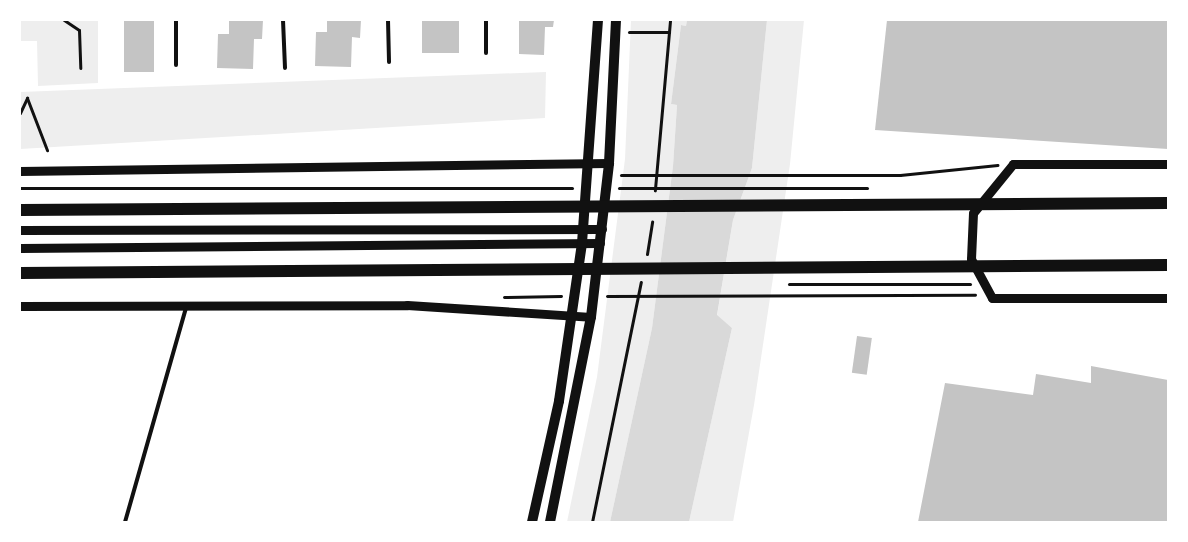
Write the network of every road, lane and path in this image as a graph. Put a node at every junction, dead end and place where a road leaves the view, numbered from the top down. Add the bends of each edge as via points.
1 (64, 20) edge
2 (176, 20) edge
3 (283, 20) edge
4 (388, 20) edge
5 (486, 20) edge
6 (598, 20) edge
7 (616, 20) edge
8 (670, 20) edge
9 (669, 32) dead end
10 (486, 53) dead end
11 (389, 62) dead end
12 (176, 65) dead end
13 (80, 68) dead end
14 (285, 68) dead end
15 (20, 114) edge
16 (47, 150) dead end
17 (590, 163) junction
18 (609, 163) junction
19 (1012, 164) junction
20 (1168, 164) edge
21 (20, 171) edge
22 (613, 174) dead end
23 (20, 188) edge
24 (579, 188) dead end
25 (608, 188) dead end
26 (874, 188) dead end
27 (1168, 203) edge
28 (20, 210) edge
29 (584, 229) junction
30 (602, 229) junction
31 (20, 230) edge
32 (582, 243) junction
33 (600, 243) junction
34 (20, 248) edge
35 (1168, 265) edge
36 (20, 273) edge
37 (956, 293) dead end
38 (570, 296) dead end
39 (600, 296) dead end
40 (501, 297) dead end
41 (1168, 298) edge
42 (187, 304) junction
43 (20, 306) edge
44 (571, 317) junction
45 (591, 317) junction
46 (125, 522) edge
47 (532, 522) edge
48 (550, 522) edge

1 - 13 path via 79,30
2 - 12 lane
3 - 14 lane
4 - 11 lane
5 - 10 lane
6 - 17 main road
7 - 18 main road
8 - 9 path
15 - 16 path via 27,98
17 - 18 street
17 - 21 street via 426,168
17 - 29 main road
18 - 30 main road
19 - 20 street
19 - 22 path via 900,175
19 - 41 street via 973,214 971,259 992,298
23 - 24 path
25 - 26 path
27 - 28 main road
29 - 30 street
29 - 31 street
29 - 32 main road
30 - 33 main road
32 - 33 street
32 - 34 street
32 - 44 main road
33 - 45 main road
35 - 36 main road
37 - 39 path
38 - 40 path
42 - 43 street
42 - 44 street via 407,305
42 - 46 lane
44 - 45 street
44 - 47 main road
45 - 48 main road

